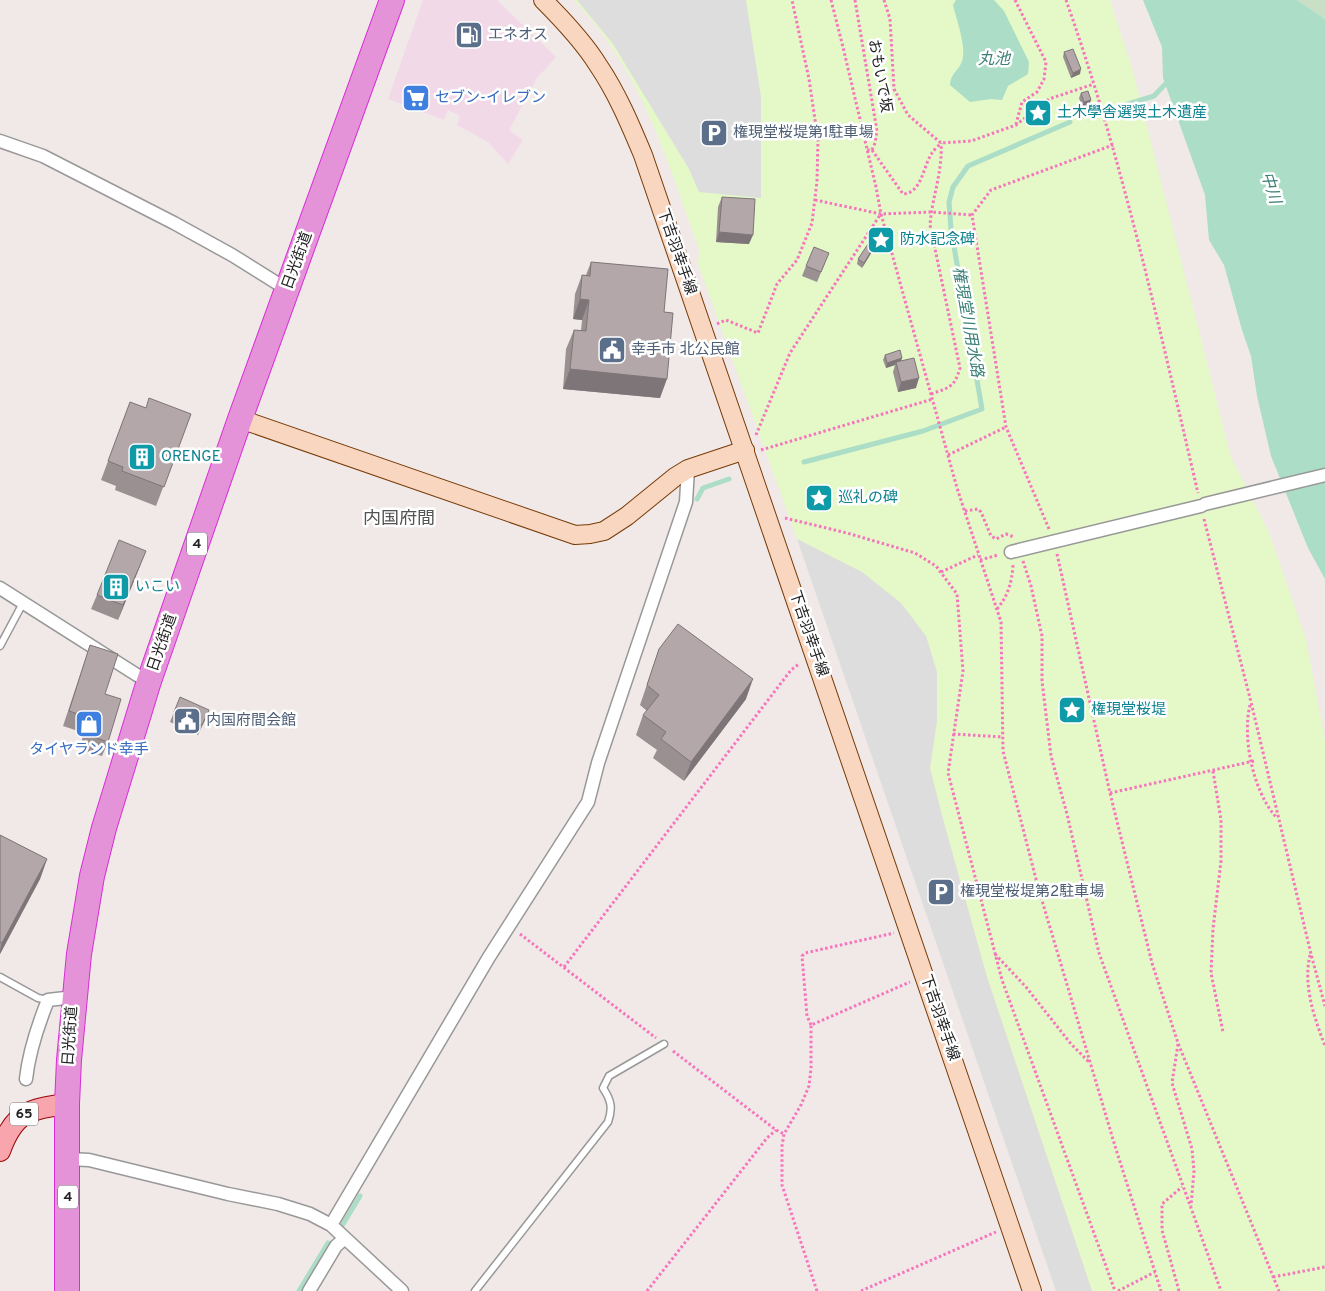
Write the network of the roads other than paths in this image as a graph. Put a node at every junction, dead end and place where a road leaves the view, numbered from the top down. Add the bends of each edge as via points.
1 (392, 0) edge
2 (543, 0) edge
3 (0, 140) edge
4 (288, 290) junction
5 (240, 419) junction
6 (753, 450) junction
7 (688, 470) junction
8 (1325, 475) edge
9 (1015, 551) road end
10 (0, 588) edge
11 (23, 604) junction
12 (0, 646) edge
13 (150, 681) junction
14 (0, 977) edge
15 (74, 997) junction
16 (48, 1000) junction
17 (664, 1044) road end
18 (26, 1079) dead end
19 (67, 1104) junction
20 (0, 1151) edge
21 (68, 1159) junction
22 (330, 1226) junction
23 (345, 1238) junction
24 (67, 1291) edge
25 (309, 1291) edge
26 (402, 1291) edge
27 (475, 1291) edge
28 (1032, 1291) edge

1 - 4 highway, 日光街道 / 4
2 - 6 main road, 下吉羽幸手線 via 598,64 629,122
3 - 4 street via 43,156 174,223
4 - 5 highway, 日光街道 / 4
5 - 7 main road via 575,535 604,531
5 - 13 highway, 日光街道 / 4
6 - 7 main road
6 - 28 main road, 下吉羽幸手線 via 815,655
7 - 22 street via 686,502 598,763 588,802 509,926
8 - 9 street
10 - 11 street
11 - 12 lane
11 - 13 street
13 - 15 highway, 日光街道 / 4 via 92,876
14 - 16 lane via 38,998
15 - 16 street
15 - 19 highway, 日光街道 / 4
16 - 18 street via 38,1025
17 - 27 lane via 609,1076 603,1088 610,1098 612,1110 608,1122
19 - 20 main road, 65 via 40,1108 20,1117 10,1129
19 - 21 highway, 4
21 - 22 street via 89,1160 278,1204 310,1214
21 - 24 highway, 4
22 - 23 street
23 - 25 street via 336,1246
23 - 26 street

